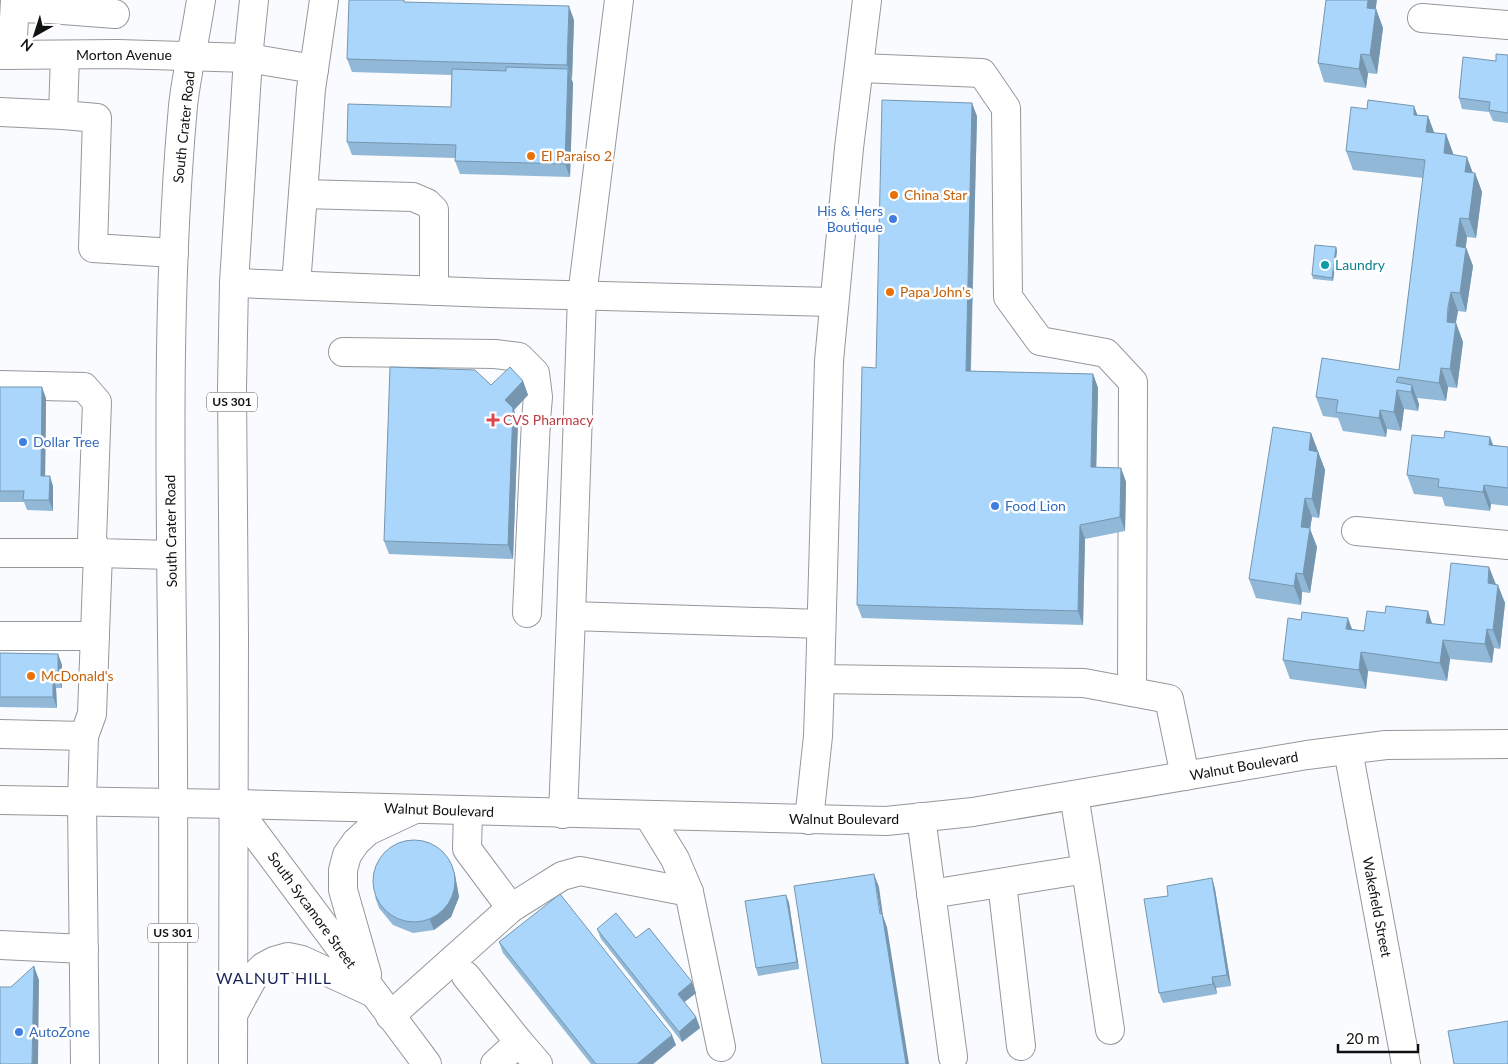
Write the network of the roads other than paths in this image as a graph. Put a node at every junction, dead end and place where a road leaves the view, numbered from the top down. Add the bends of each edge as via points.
1 (201, 0) edge
2 (254, 0) edge
3 (324, 0) edge
4 (619, 0) edge
5 (867, 0) edge
6 (16, 4) edge
7 (116, 7) edge
8 (1422, 18) dead end
9 (1508, 25) edge
10 (118, 54) junction
11 (6, 55) edge
12 (65, 55) junction
13 (192, 56) junction
14 (248, 58) junction
15 (860, 68) junction
16 (314, 69) junction
17 (0, 112) edge
18 (63, 115) junction
19 (303, 194) junction
20 (174, 253) junction
21 (234, 283) junction
22 (296, 286) junction
23 (434, 291) junction
24 (582, 296) junction
25 (833, 302) junction
26 (343, 352) dead end
27 (0, 385) edge
28 (1356, 531) dead end
29 (1508, 545) edge
30 (0, 553) edge
31 (98, 553) junction
32 (171, 555) junction
33 (527, 614) dead end
34 (571, 616) junction
35 (821, 624) junction
36 (0, 636) edge
37 (94, 636) junction
38 (820, 679) junction
39 (1132, 692) junction
40 (0, 734) edge
41 (84, 736) junction
42 (1508, 744) edge
43 (1348, 750) junction
44 (1185, 776) junction
45 (1074, 795) junction
46 (0, 800) edge
47 (82, 801) junction
48 (174, 803) junction
49 (233, 804) junction
50 (415, 809) junction
51 (468, 811) junction
52 (563, 814) junction
53 (648, 815) junction
54 (921, 817) junction
55 (809, 820) junction
56 (1086, 869) junction
57 (1002, 883) junction
58 (689, 892) junction
59 (931, 894) junction
60 (511, 908) junction
61 (0, 945) edge
62 (84, 949) junction
63 (466, 976) dead end
64 (372, 992) junction
65 (233, 1016) junction
66 (390, 1016) junction
67 (1110, 1030) dead end
68 (520, 1042) junction
69 (1021, 1046) dead end
70 (720, 1047) dead end
71 (952, 1057) dead end
72 (85, 1064) edge
73 (173, 1064) edge
74 (233, 1064) edge
75 (427, 1064) edge
76 (495, 1064) edge
77 (538, 1064) edge
78 (1406, 1064) edge

1 - 13 main road, South Crater Road / US 301
2 - 14 main road, US 301
3 - 16 main road
4 - 24 main road
5 - 15 main road
6 - 7 main road via 50,9
6 - 11 main road
7 - 10 main road
8 - 9 main road
10 - 12 main road, Morton Avenue
10 - 13 main road, Morton Avenue
11 - 12 main road, Morton Avenue
12 - 18 main road
13 - 14 main road, Morton Avenue
13 - 20 main road, South Crater Road / US 301 via 178,164
14 - 16 main road, Morton Avenue
14 - 21 main road, US 301
15 - 25 main road
15 - 39 main road via 982,73 1006,108 1008,297 1040,341 1106,353 1133,382
16 - 19 main road
17 - 18 main road
18 - 20 main road via 97,118 93,248
19 - 22 main road
19 - 23 main road via 412,197 427,202 434,210
20 - 32 main road, South Crater Road / US 301
21 - 22 main road
21 - 49 main road, US 301
22 - 23 main road
23 - 24 main road
24 - 25 main road
24 - 34 main road
25 - 35 main road
26 - 33 main road via 495,354 519,357 535,373 538,397
27 - 31 main road via 84,387 97,402 92,540
28 - 29 main road
30 - 31 main road
31 - 32 main road
31 - 37 main road
32 - 48 main road, South Crater Road / US 301
34 - 35 main road
34 - 52 main road
35 - 38 main road
36 - 37 main road
37 - 41 main road via 92,714
38 - 39 main road via 1084,683
38 - 55 main road
39 - 44 main road via 1169,699
40 - 41 main road
41 - 47 main road
42 - 43 main road, Walnut Boulevard via 1386,745
43 - 44 main road, Walnut Boulevard
43 - 78 main road, Wakefield Street
44 - 45 main road, Walnut Boulevard
45 - 54 main road, Walnut Boulevard
45 - 56 main road
46 - 47 main road
47 - 48 main road
47 - 62 main road
48 - 49 main road
48 - 73 main road, South Crater Road / US 301
49 - 50 main road, Walnut Boulevard
49 - 64 main road, South Sycamore Street
49 - 65 main road, US 301
50 - 51 main road, Walnut Boulevard
50 - 64 main road via 368,832 356,842 347,855 343,870 343,890
51 - 52 main road, Walnut Boulevard
51 - 60 main road via 466,849
52 - 53 main road, Walnut Boulevard
53 - 55 main road, Walnut Boulevard
53 - 58 main road via 675,859
54 - 55 main road, Walnut Boulevard via 886,821
54 - 59 main road
56 - 57 main road
56 - 67 main road
57 - 59 main road
57 - 69 main road
58 - 60 main road via 580,871 562,876
58 - 70 main road
59 - 71 main road
60 - 66 main road
61 - 62 main road
62 - 72 main road
63 - 68 main road
64 - 65 main road via 302,960 288,957 263,967 254,976
64 - 66 main road, South Sycamore Street
65 - 74 main road, US 301
66 - 75 main road, South Sycamore Street
68 - 76 main road
68 - 77 main road

